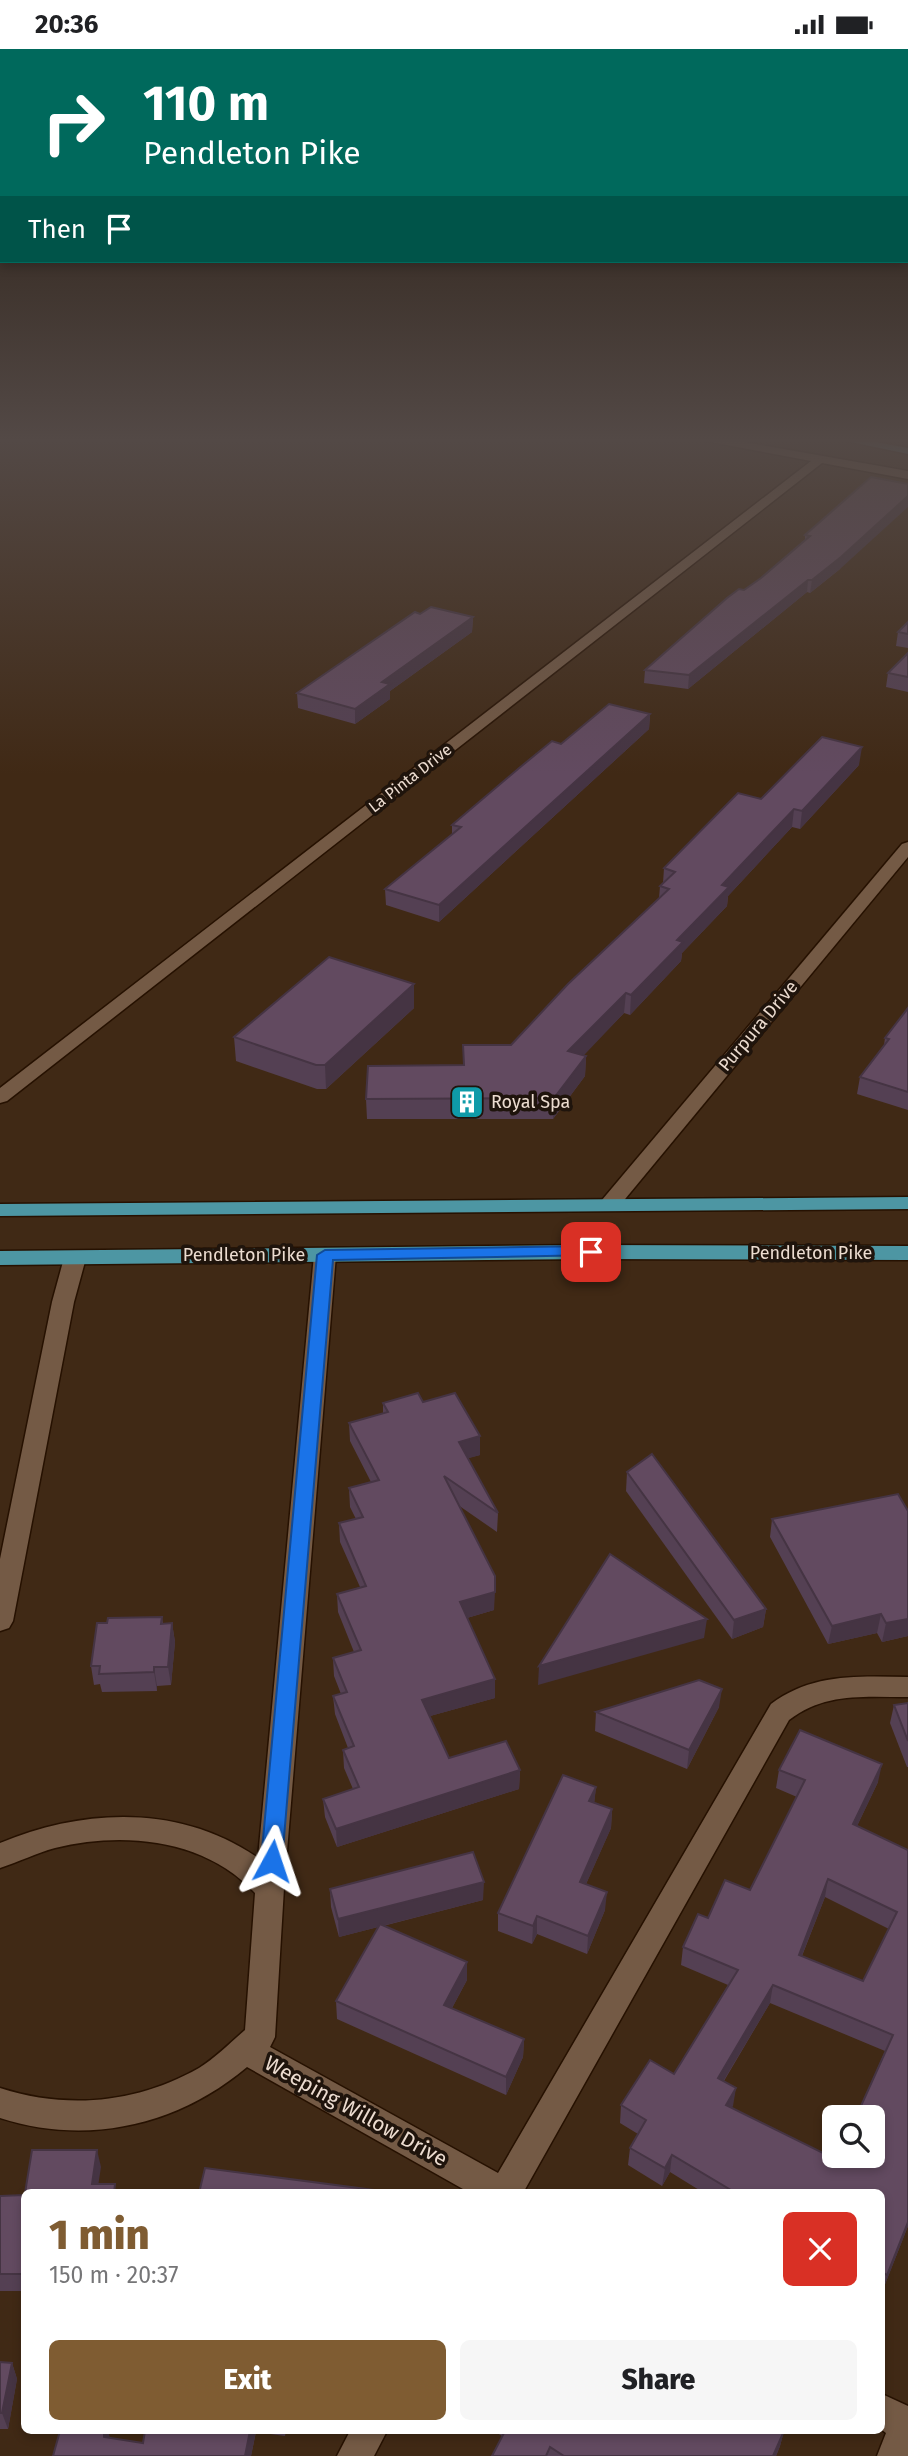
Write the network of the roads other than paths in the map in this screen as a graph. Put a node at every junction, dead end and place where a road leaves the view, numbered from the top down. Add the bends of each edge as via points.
1 (704, 549) edge
2 (908, 846) edge
3 (0, 1097) edge
4 (908, 1203) edge
5 (608, 1205) junction
6 (0, 1210) edge
7 (908, 1253) edge
8 (325, 1255) junction
9 (0, 1258) edge
10 (75, 1258) junction
11 (0, 1621) edge
12 (908, 1687) edge
13 (0, 1856) edge
14 (270, 1888) junction
15 (246, 2050) junction
16 (0, 2103) edge
17 (496, 2189) edge
18 (505, 2189) edge
19 (367, 2434) edge
20 (355, 2456) edge

1 - 3 street, La Pinta Drive
2 - 5 street, Purpura Drive
4 - 5 main road
5 - 6 main road
7 - 8 main road, Pendleton Pike
8 - 10 main road, Pendleton Pike
8 - 14 street
9 - 10 main road, Pendleton Pike
10 - 11 street
12 - 18 street via 816,1690 780,1712
13 - 14 street via 79,1829 138,1828 203,1842 252,1869
14 - 15 street via 260,2037
15 - 16 street via 201,2083 140,2108 64,2117
15 - 17 street, Weeping Willow Drive
19 - 20 street

